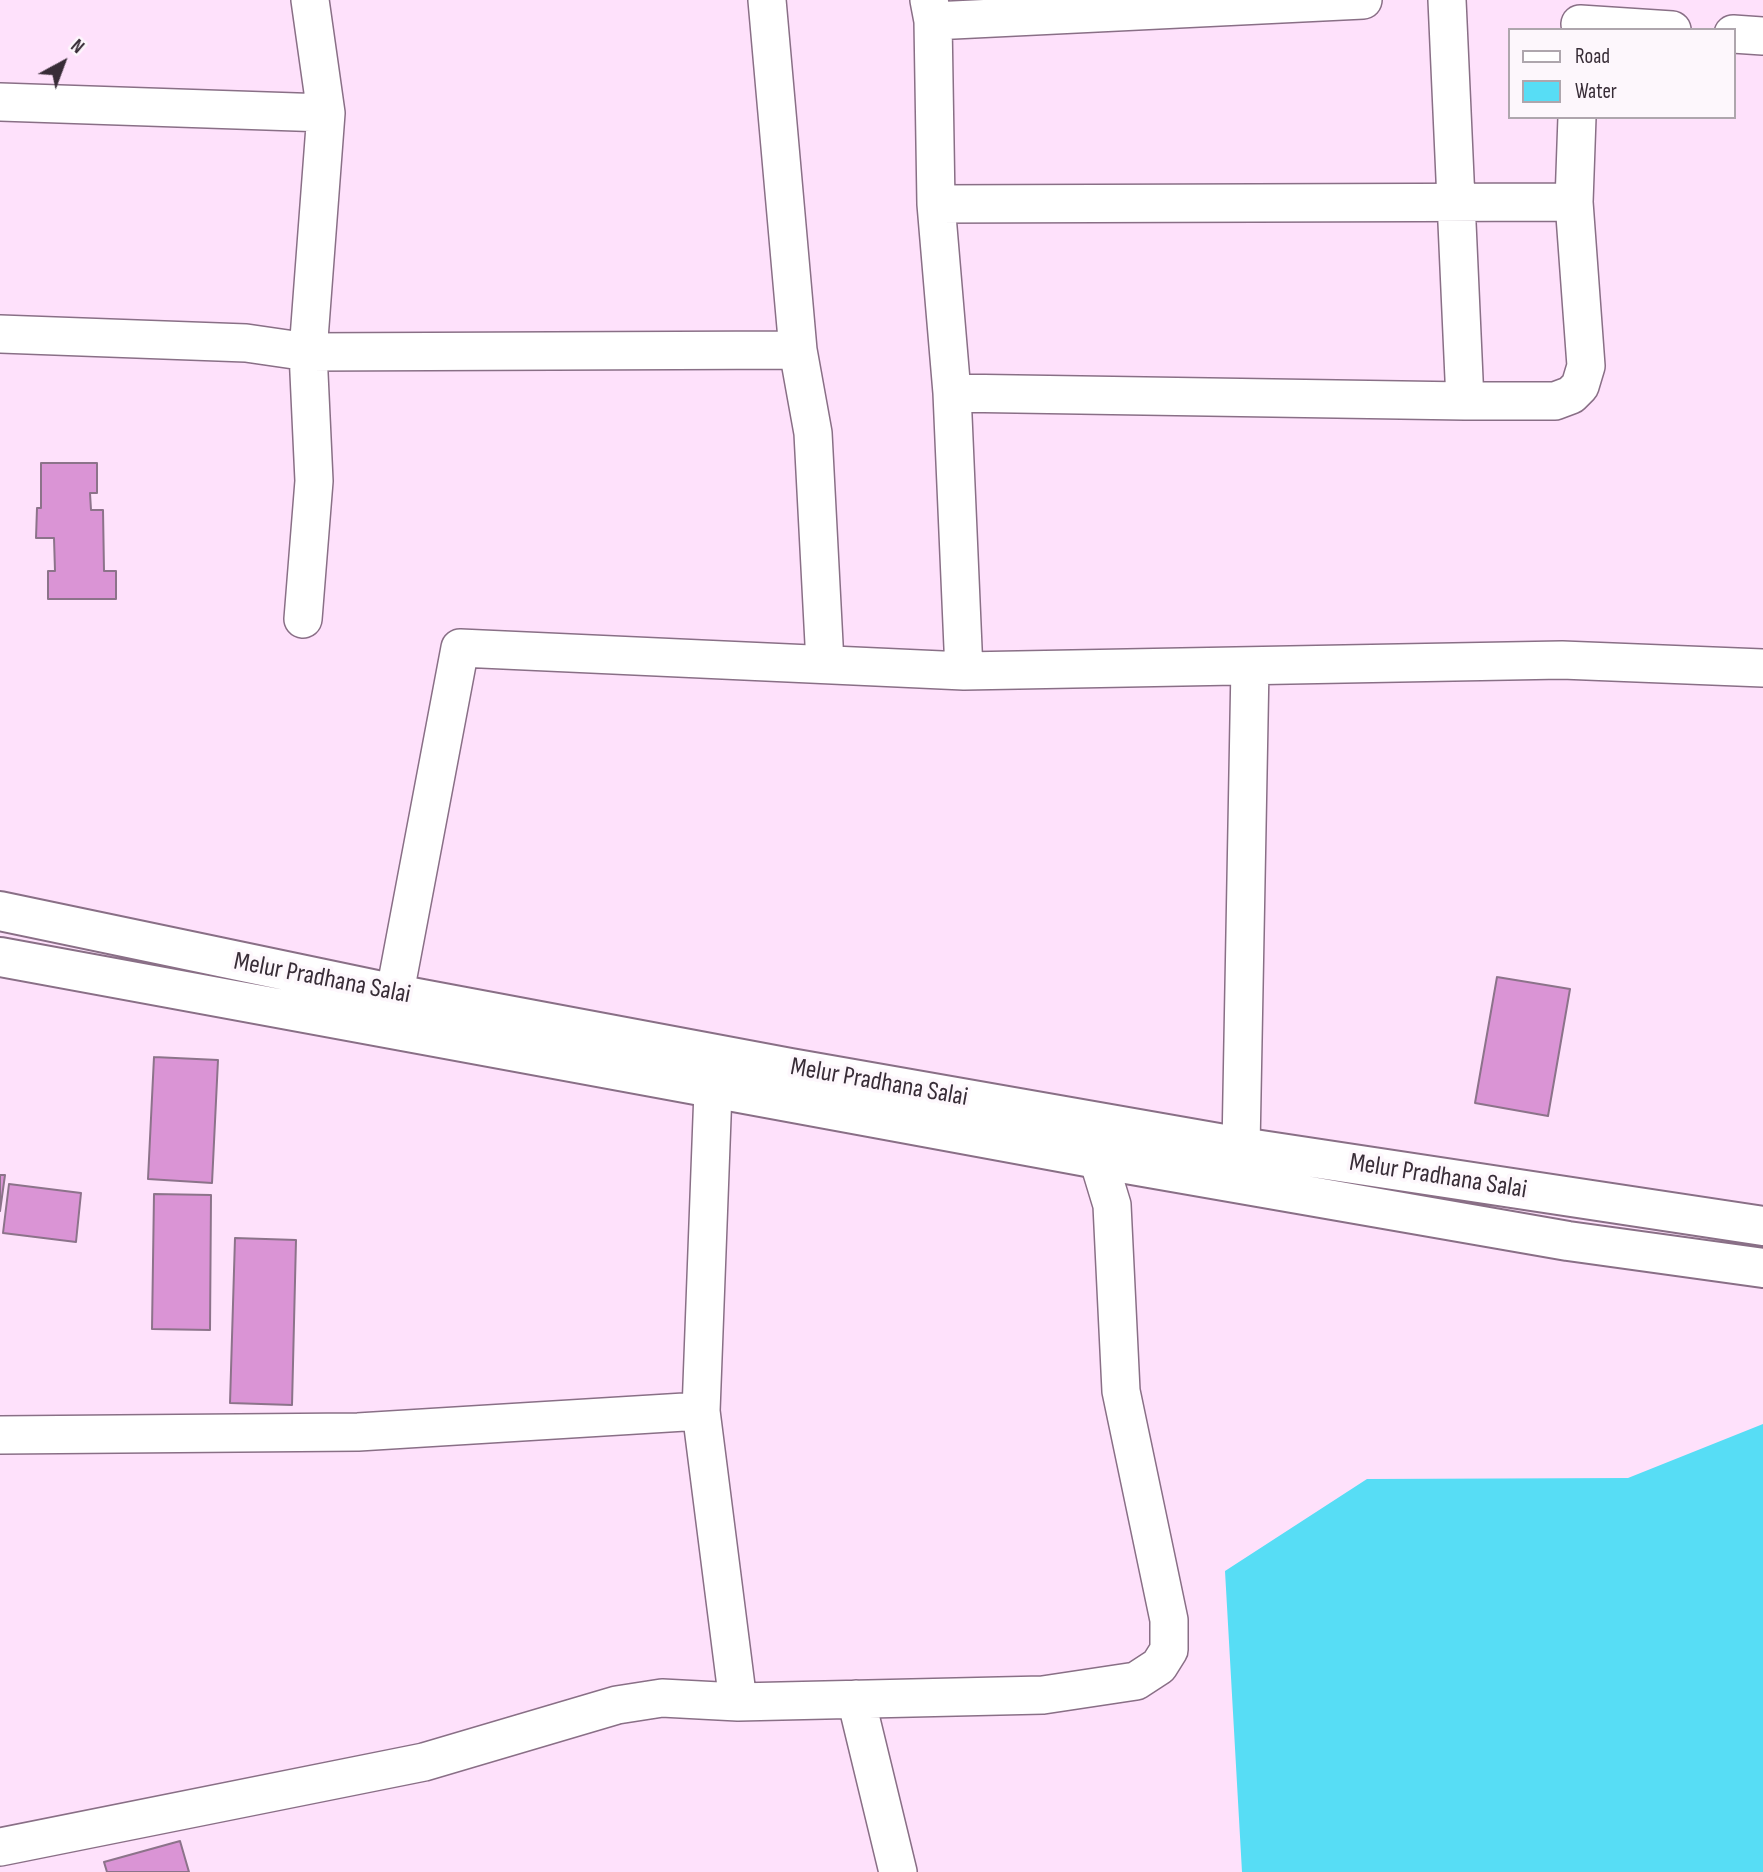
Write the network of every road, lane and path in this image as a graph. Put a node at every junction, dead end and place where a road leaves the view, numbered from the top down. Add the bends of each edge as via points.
1 (310, 0) edge
2 (767, 0) edge
3 (1363, 0) edge
4 (1447, 0) edge
5 (931, 10) edge
6 (1580, 18) edge
7 (1657, 28) edge
8 (1735, 34) edge
9 (1763, 36) edge
10 (0, 102) edge
11 (326, 113) junction
12 (1577, 119) edge
13 (1574, 202) junction
14 (936, 204) junction
15 (1457, 205) junction
16 (0, 334) edge
17 (798, 349) junction
18 (308, 352) junction
19 (953, 393) junction
20 (1465, 401) junction
21 (303, 619) dead end
22 (825, 663) junction
23 (1250, 666) junction
24 (1763, 668) edge
25 (964, 671) junction
26 (0, 911) edge
27 (0, 957) edge
28 (396, 994) junction
29 (388, 1031) junction
30 (713, 1091) junction
31 (1241, 1147) junction
32 (1098, 1159) junction
33 (1763, 1226) edge
34 (1763, 1268) edge
35 (701, 1411) junction
36 (0, 1435) edge
37 (856, 1699) junction
38 (738, 1702) junction
39 (0, 1847) edge
40 (898, 1872) edge

1 - 11 street
2 - 17 street
3 - 5 street
4 - 15 street
5 - 14 street
6 - 7 street
8 - 9 street
10 - 11 street
11 - 18 street
12 - 13 street
13 - 15 street
13 - 20 street via 1586,366 1580,386 1555,401
14 - 15 street
14 - 19 street
15 - 20 street
16 - 18 street via 246,343
17 - 18 street
17 - 22 street via 813,433
18 - 21 street via 314,481
19 - 20 street
19 - 25 street
22 - 25 street
22 - 28 street via 460,648
23 - 24 street via 1562,660
23 - 25 street
23 - 31 street
26 - 28 main road, Melur Pradhana Salai
27 - 29 main road, Melur Pradhana Salai
28 - 29 street
28 - 31 main road, Melur Pradhana Salai
29 - 30 main road, Melur Pradhana Salai
30 - 32 main road, Melur Pradhana Salai
30 - 35 street
31 - 33 main road, Melur Pradhana Salai
32 - 34 main road, Melur Pradhana Salai via 1568,1241
32 - 37 street via 1112,1205 1121,1391 1168,1620 1169,1650 1159,1666 1136,1681 1043,1695
35 - 36 street via 358,1432
35 - 38 street
37 - 38 street
37 - 40 street
38 - 39 street via 662,1698 617,1704 424,1762

